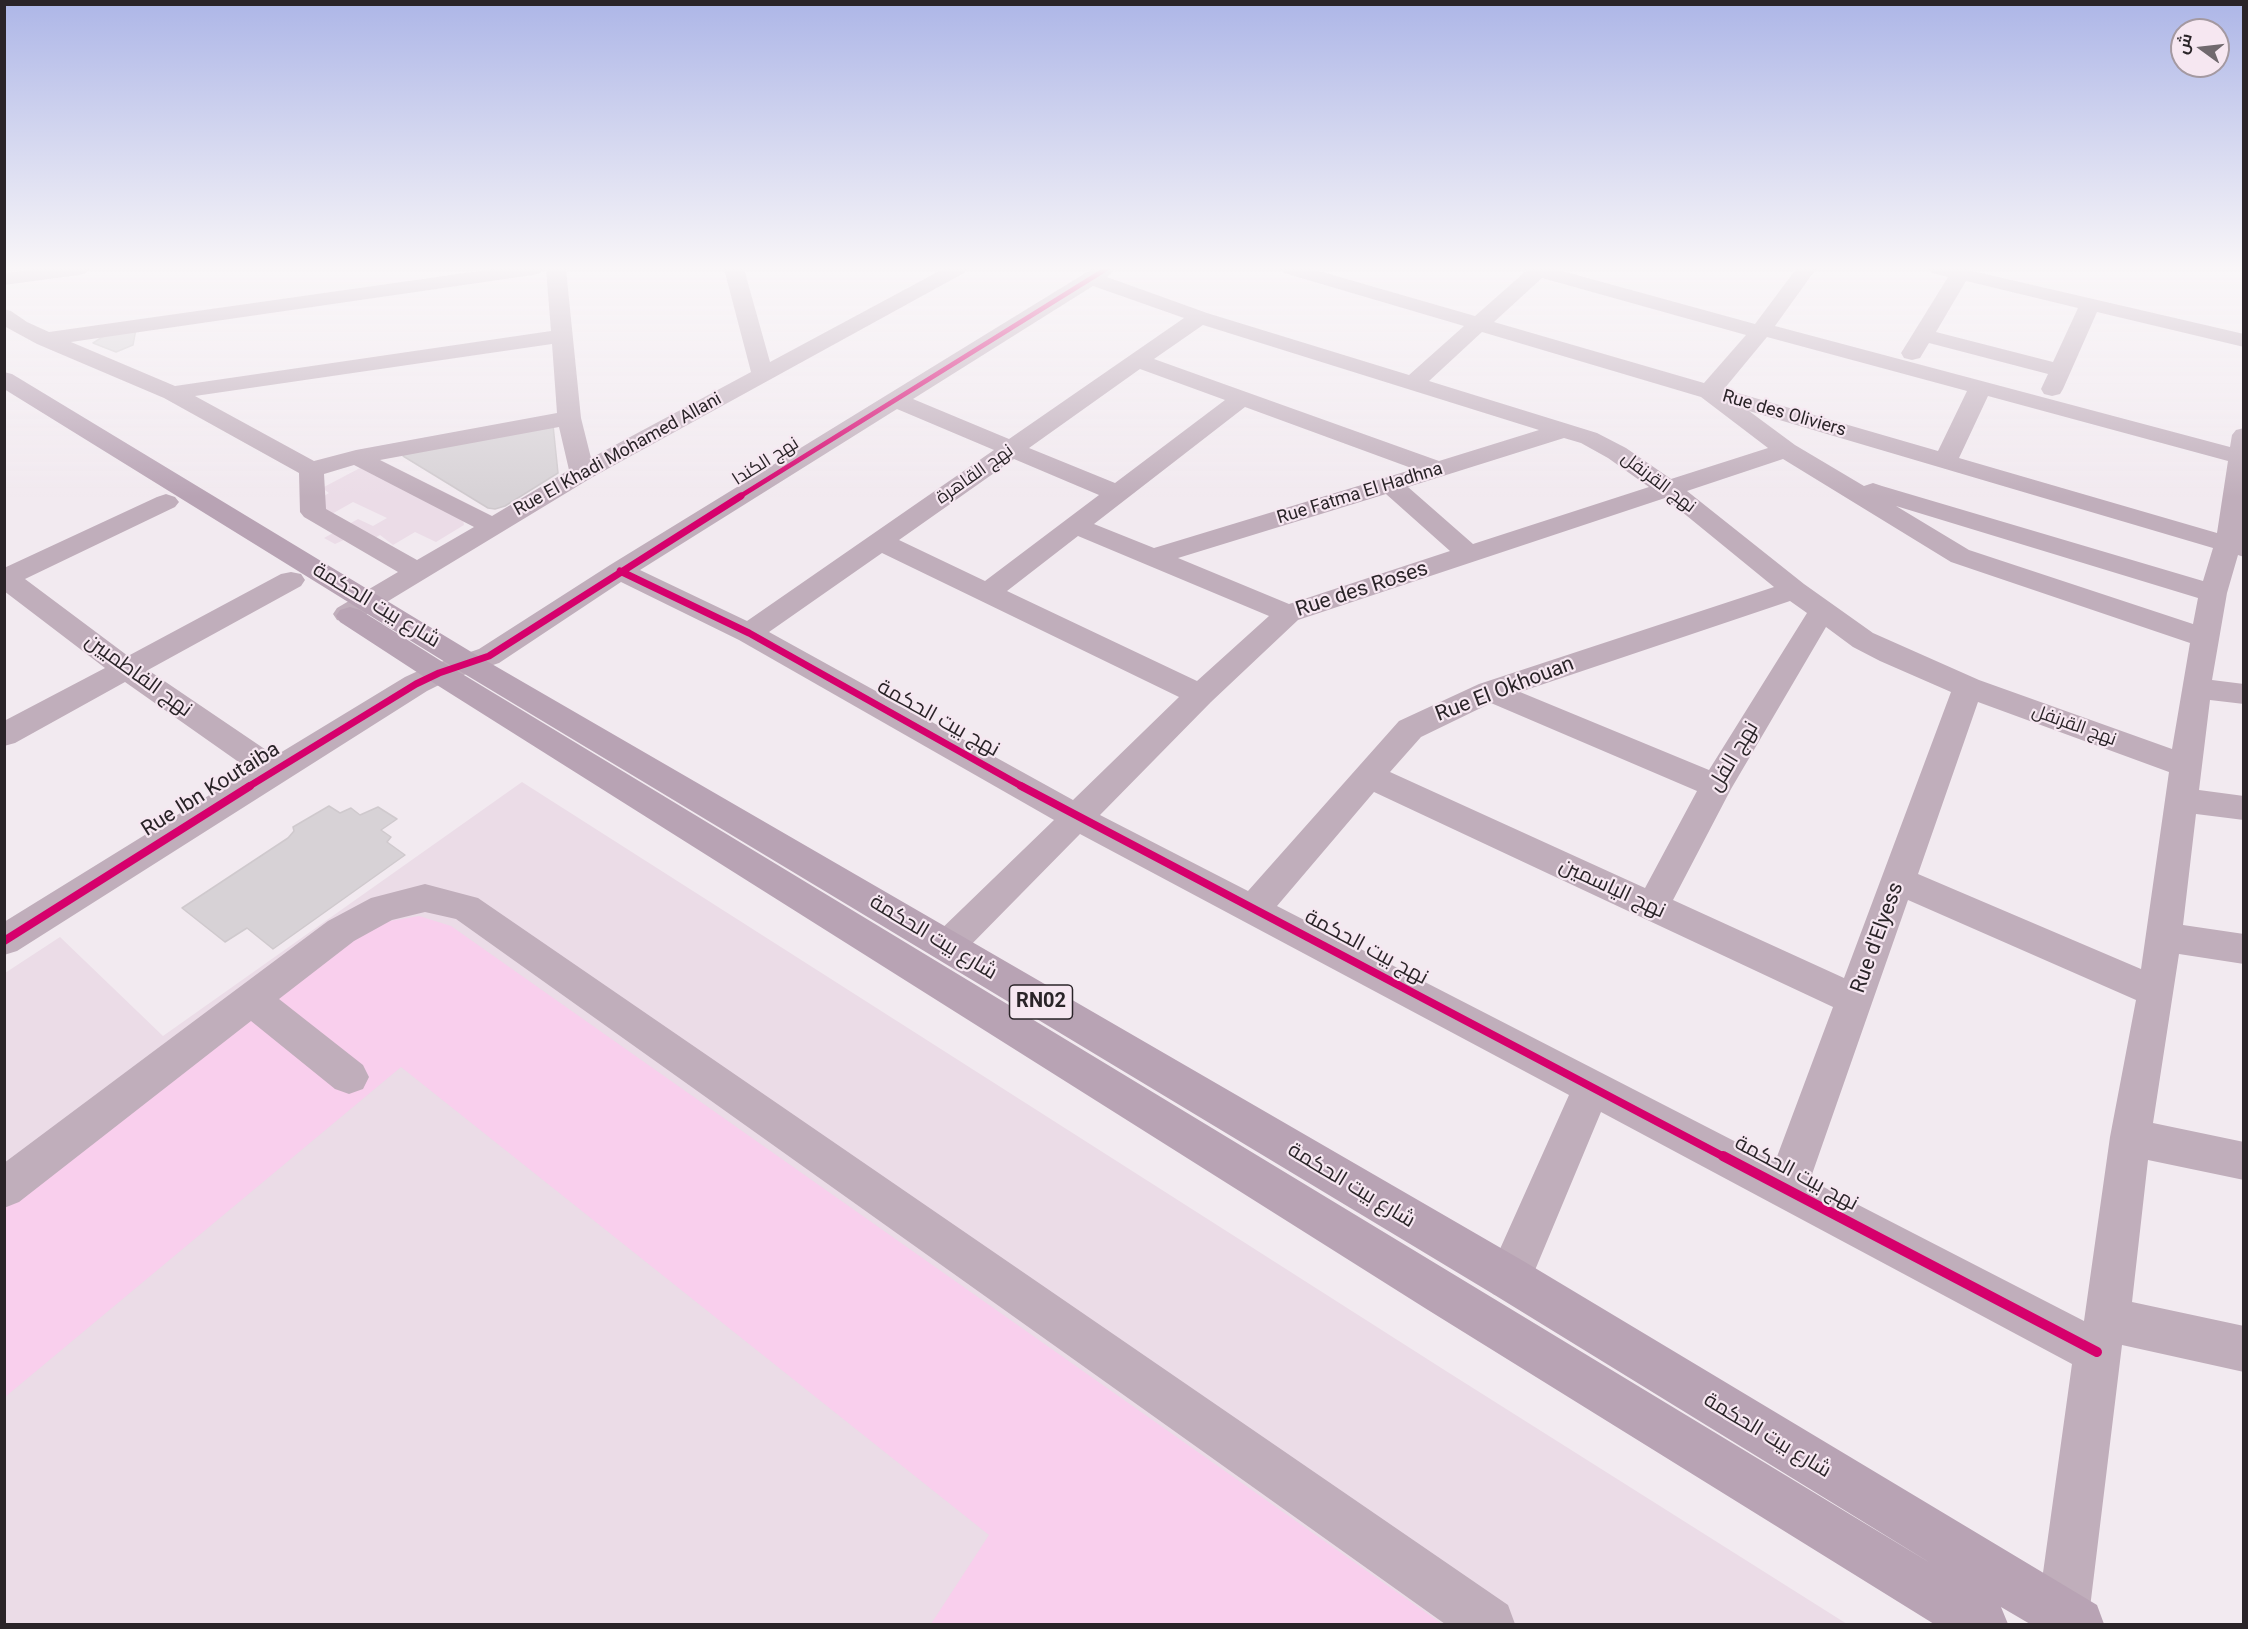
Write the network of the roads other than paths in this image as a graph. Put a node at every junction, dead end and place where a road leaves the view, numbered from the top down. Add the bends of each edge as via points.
1 (59, 345) edge
2 (499, 345) edge
3 (562, 345) edge
4 (755, 345) edge
5 (818, 345) edge
6 (983, 345) edge
7 (1161, 345) edge
8 (1292, 345) edge
9 (1455, 345) edge
10 (1546, 345) edge
11 (1748, 345) edge
12 (1819, 345) edge
13 (1916, 345) edge
14 (1965, 345) edge
15 (2071, 345) edge
16 (1139, 361) junction
17 (1903, 367) junction
18 (2060, 370) junction
19 (763, 375) junction
20 (4, 379) edge
21 (1413, 383) junction
22 (1980, 388) junction
23 (1708, 392) junction
24 (172, 393) junction
25 (1241, 399) junction
26 (895, 400) junction
27 (4, 402) edge
28 (2045, 404) junction
29 (569, 418) junction
30 (1565, 430) junction
31 (1011, 450) junction
32 (1786, 450) junction
33 (2241, 454) edge
34 (356, 457) junction
35 (1946, 460) junction
36 (311, 470) junction
37 (1441, 470) junction
38 (582, 473) junction
39 (1832, 479) junction
40 (1391, 485) junction
41 (1670, 490) junction
42 (1116, 494) junction
43 (166, 502) junction
44 (492, 526) junction
45 (1077, 526) junction
46 (879, 541) junction
47 (2236, 547) edge
48 (1469, 554) junction
49 (1154, 557) junction
50 (416, 571) junction
51 (620, 571) junction
52 (5, 578) edge
53 (291, 580) junction
54 (1794, 590) junction
55 (987, 593) junction
56 (2213, 593) junction
57 (357, 607) junction
58 (1822, 611) junction
59 (1288, 614) junction
60 (749, 633) junction
61 (2205, 638) junction
62 (453, 668) junction
63 (126, 669) junction
64 (1968, 687) junction
65 (2196, 688) junction
66 (1490, 691) junction
67 (2244, 694) edge
68 (1200, 695) junction
69 (4, 735) edge
70 (274, 771) junction
71 (1369, 776) junction
72 (2185, 783) junction
73 (1716, 786) junction
74 (2244, 808) edge
75 (1078, 818) junction
76 (1900, 881) junction
77 (1652, 907) junction
78 (1253, 909) junction
79 (2162, 937) junction
80 (4, 941) edge
81 (947, 946) junction
82 (2244, 949) edge
83 (2156, 992) junction
84 (251, 999) junction
85 (1855, 1000) junction
86 (349, 1077) dead end
87 (1592, 1087) junction
88 (2130, 1137) junction
89 (2244, 1161) edge
90 (4, 1188) edge
91 (1786, 1189) junction
92 (1509, 1278) junction
93 (2102, 1336) junction
94 (2244, 1349) edge
95 (2070, 1620) edge
96 (1489, 1624) edge
97 (1982, 1624) edge

1 - 24 street
2 - 24 street
3 - 29 street
4 - 19 street
5 - 19 street, Rue El Khadi Mohamed Allani
6 - 26 street, نهج الكندا
7 - 16 street, نهج القاهرة
8 - 21 street, نهج القرنفل
9 - 21 street
10 - 23 street, Rue des Oliviers
11 - 23 street
12 - 17 street
13 - 17 street
14 - 18 street
15 - 18 street
16 - 25 street
16 - 31 street, نهج القاهرة
17 - 22 street
18 - 28 street
19 - 38 street, Rue El Khadi Mohamed Allani
20 - 57 main road, شارع بيت الحكمة / RN02
21 - 30 street, نهج القرنفل
22 - 28 street
22 - 35 street
23 - 32 street
23 - 35 street, Rue des Oliviers
24 - 36 street
25 - 37 street
25 - 42 street
26 - 31 street
26 - 51 street, نهج الكندا
27 - 43 main road, شارع بيت الحكمة / RN02
28 - 33 street
29 - 34 street
29 - 38 street
30 - 37 street, Rue Fatma El Hadhna
30 - 41 street, نهج القرنفل via 1617,453
31 - 42 street
31 - 46 street, نهج القاهرة
32 - 39 street
32 - 41 street, Rue des Roses
33 - 47 street
34 - 36 street
34 - 44 street
35 - 47 street, Rue des Oliviers
36 - 50 street via 313,512
37 - 40 street, Rue Fatma El Hadhna
38 - 44 street, Rue El Khadi Mohamed Allani
39 - 56 street
39 - 61 street via 1960,556
40 - 48 street
40 - 49 street, Rue Fatma El Hadhna
41 - 48 street, Rue des Roses
41 - 54 street, نهج القرنفل
42 - 45 street
43 - 52 street
43 - 53 main road, شارع بيت الحكمة / RN02
44 - 50 street, Rue El Khadi Mohamed Allani
45 - 49 street
45 - 55 street
46 - 55 street
46 - 60 street, نهج القاهرة
47 - 56 street
48 - 59 street, Rue des Roses
49 - 59 street
50 - 57 street, Rue El Khadi Mohamed Allani
51 - 60 street, نهج بيت الحكمة
51 - 62 street, نهج الكندا via 489,656
52 - 63 street, نهج الفاطميين
53 - 57 main road, شارع بيت الحكمة / RN02
53 - 63 street
54 - 58 street, نهج القرنفل
54 - 66 street, Rue El Okhouan
55 - 68 street
56 - 61 street
57 - 62 main road, شارع بيت الحكمة / RN02
58 - 64 street, نهج القرنفل via 1863,640
58 - 73 street, نهج الفل
59 - 68 street, Rue des Roses
60 - 75 street, نهج بيت الحكمة
61 - 65 street
62 - 70 street, Rue Ibn Koutaiba via 416,684
62 - 81 main road, شارع بيت الحكمة / RN02
62 - 97 main road, شارع بيت الحكمة / RN02
63 - 69 street
63 - 70 street, نهج الفاطميين
64 - 72 street, نهج القرنفل
64 - 76 street, Rue d'Elyess
65 - 67 street
65 - 72 street
66 - 71 street, Rue El Okhouan via 1410,729
66 - 73 street
68 - 75 street, Rue des Roses
70 - 80 street, Rue Ibn Koutaiba
71 - 77 street, نهج الياسمين
71 - 78 street, Rue El Okhouan
72 - 74 street, نهج القرنفل
72 - 79 street
73 - 77 street, نهج الفل
75 - 78 street, نهج بيت الحكمة
75 - 81 street, Rue des Roses
76 - 83 street
76 - 85 street, Rue d'Elyess
77 - 85 street, نهج الياسمين
78 - 87 street, نهج بيت الحكمة
79 - 82 street
79 - 83 street
81 - 92 main road, شارع بيت الحكمة / RN02
83 - 88 street
84 - 86 street
84 - 90 street
84 - 96 street via 342,931 383,908 425,898 466,908
85 - 91 street, Rue d'Elyess
87 - 91 street, نهج بيت الحكمة
87 - 92 street
88 - 89 street
88 - 93 street
91 - 93 street, نهج بيت الحكمة
92 - 95 main road, شارع بيت الحكمة / RN02
93 - 94 street, نهج بيت الحكمة
93 - 95 street

